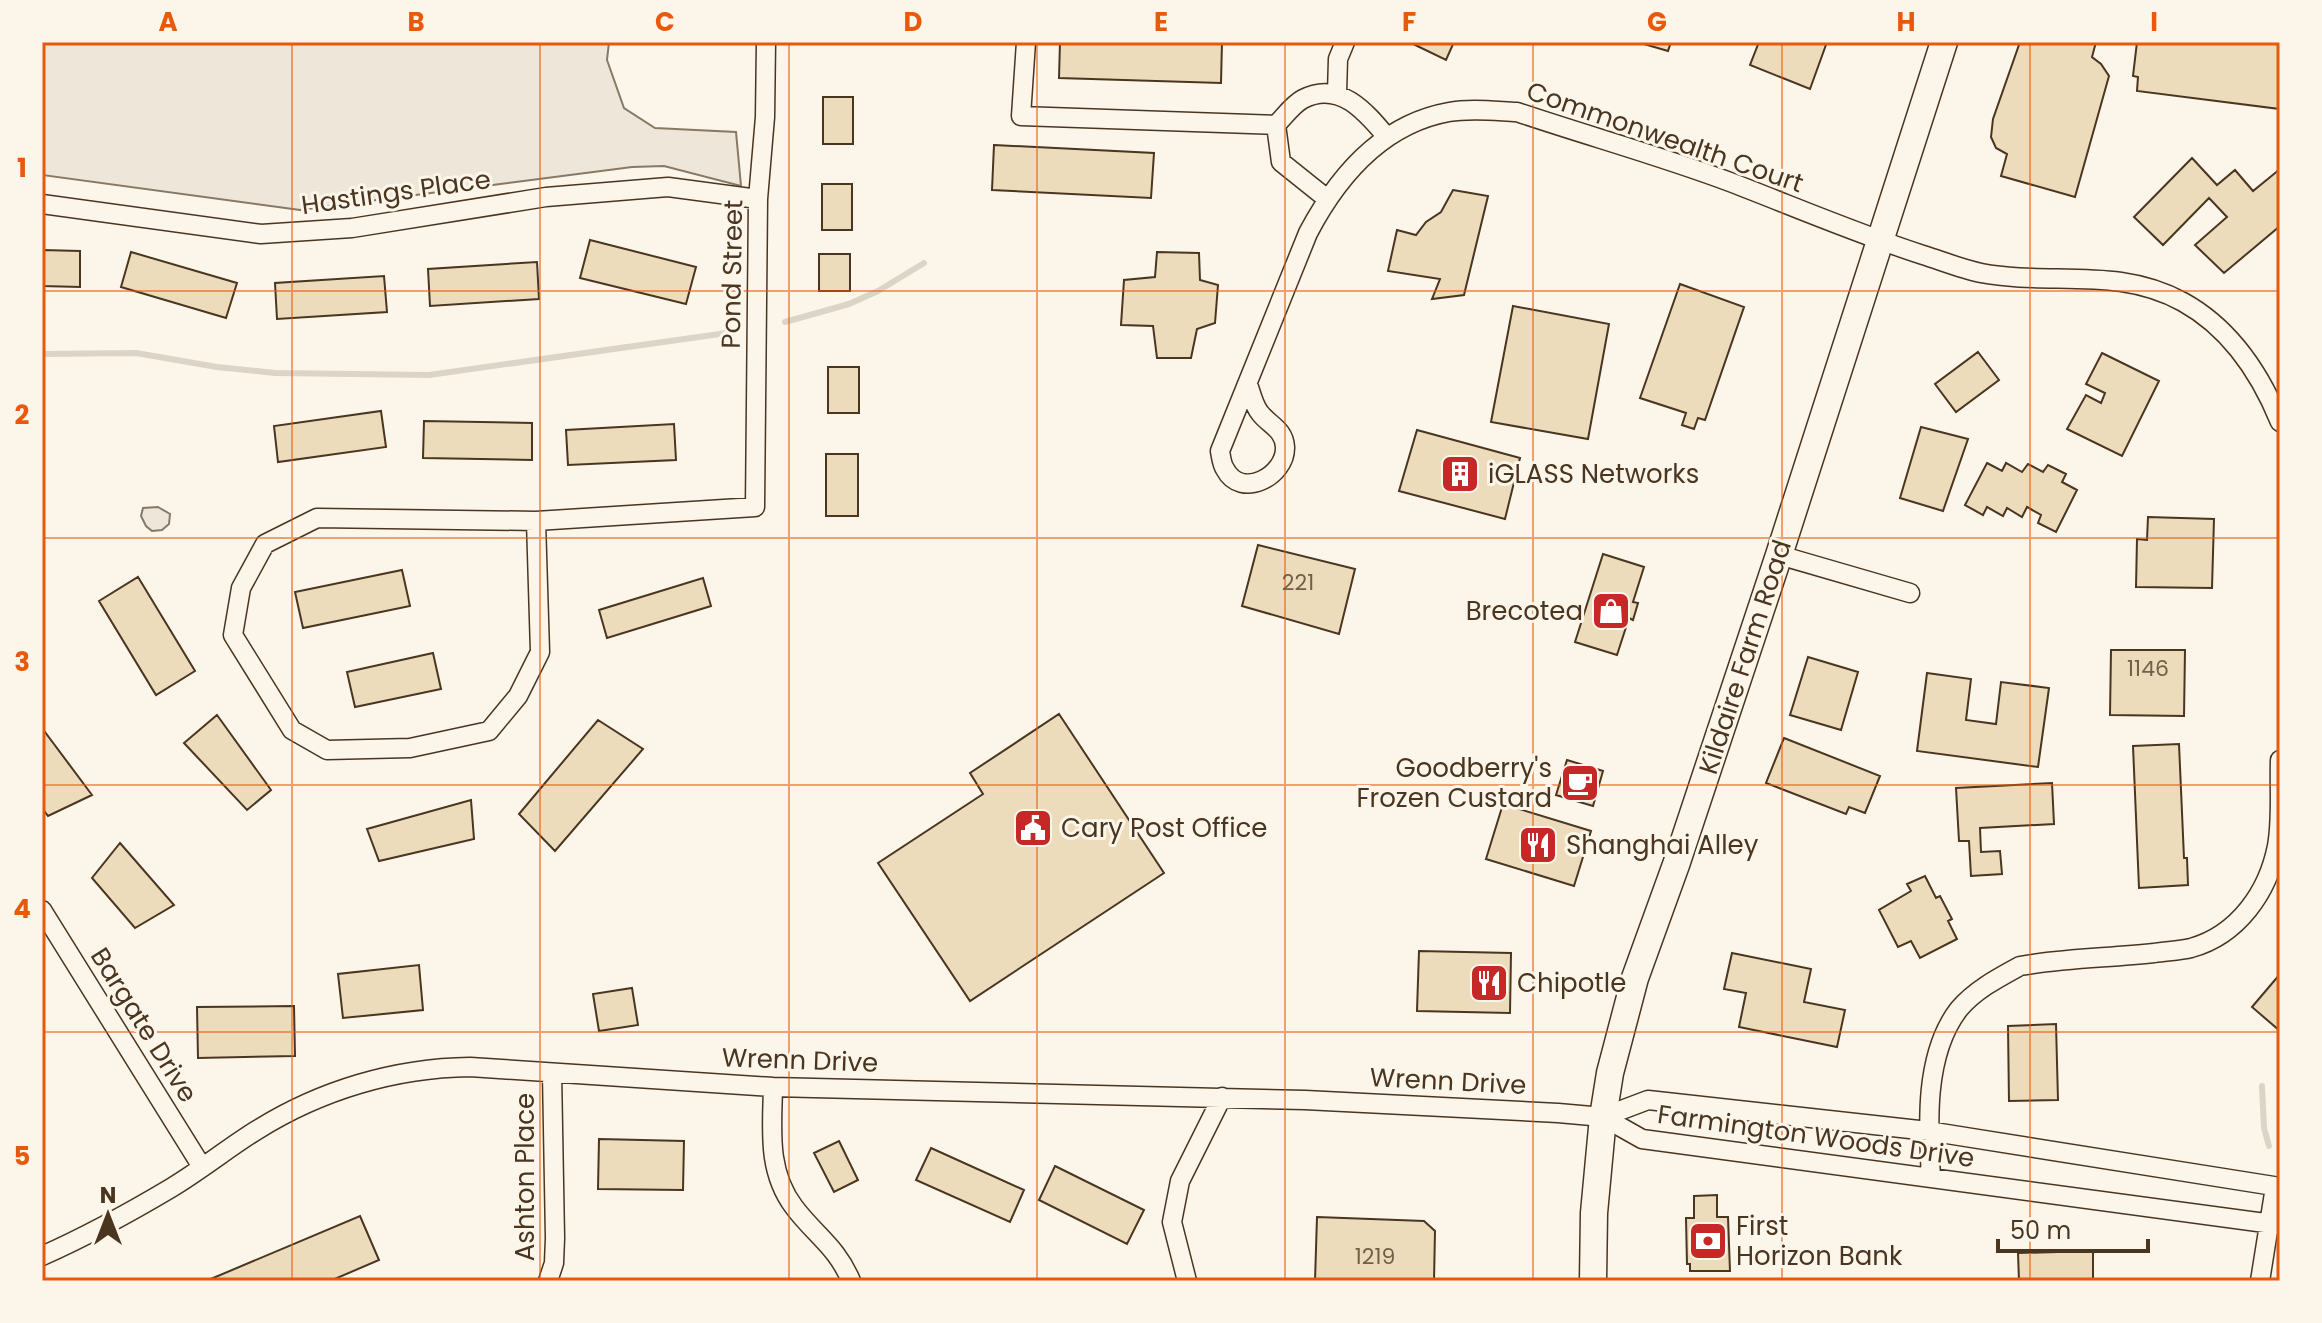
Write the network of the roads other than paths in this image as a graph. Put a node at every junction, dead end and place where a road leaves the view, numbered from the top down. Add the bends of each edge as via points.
1 (766, 42) edge
2 (1026, 42) edge
3 (1345, 42) edge
4 (1944, 42) edge
5 (1337, 93) junction
6 (1276, 125) junction
7 (1386, 136) junction
8 (1326, 198) junction
9 (758, 199) junction
10 (42, 204) edge
11 (1879, 241) junction
12 (1248, 384) junction
13 (2280, 422) edge
14 (536, 521) junction
15 (1779, 555) junction
16 (1910, 593) dead end
17 (2280, 760) edge
18 (42, 910) edge
19 (552, 1073) junction
20 (773, 1087) junction
21 (1222, 1097) junction
22 (1603, 1117) junction
23 (1928, 1131) junction
24 (202, 1167) junction
25 (1931, 1178) junction
26 (2277, 1187) edge
27 (2275, 1224) edge
28 (42, 1256) edge
29 (548, 1281) edge
30 (851, 1281) edge
31 (1187, 1281) edge
32 (1593, 1281) edge
33 (2260, 1281) edge

1 - 9 street, Pond Street
2 - 6 street via 1021,116
3 - 5 street via 1338,59
4 - 11 main road, Kildaire Farm Road
5 - 6 street via 1302,99
5 - 7 street via 1354,102
6 - 8 street via 1281,162
7 - 8 street, Commonwealth Court
7 - 11 street, Commonwealth Court via 1450,112 1517,112 1727,181
8 - 12 street, Commonwealth Court
9 - 10 street, Hastings Place via 668,187 546,197 352,228 261,234
9 - 14 street, Pond Street via 755,507
11 - 13 street, Commonwealth Court via 1980,273 2098,278 2181,301 2202,313 2240,350
11 - 15 main road, Kildaire Farm Road
12 - 12 street, Commonwealth Court via 1220,451 1224,469 1245,484 1274,474 1285,445 1279,430 1260,414
14 - 14 street via 540,652 518,696 489,731 410,748 327,750 292,730 233,635 241,588 265,544 317,518
15 - 16 street
15 - 22 main road, Kildaire Farm Road via 1635,978
17 - 23 street via 2277,847 2266,883 2246,912 2222,933 2190,948 2037,963 1995,979 1970,998 1948,1028 1930,1092
18 - 24 street, Bargate Drive
19 - 20 street, Wrenn Drive
19 - 24 street, Wrenn Drive via 432,1067 375,1078 320,1097 259,1128
19 - 29 street, Ashton Place via 555,1238
20 - 21 street, Wrenn Drive
20 - 30 street via 776,1172 795,1209 833,1248
21 - 22 street, Wrenn Drive
21 - 31 street via 1180,1181 1172,1222
22 - 23 street, Farmington Woods Drive via 1648,1100
22 - 25 street, Farmington Woods Drive via 1642,1139
22 - 32 main road, Kildaire Farm Road
23 - 25 street
23 - 26 street, Farmington Woods Drive
24 - 28 street, Wrenn Drive
25 - 27 street, Farmington Woods Drive
26 - 27 street
27 - 33 street

